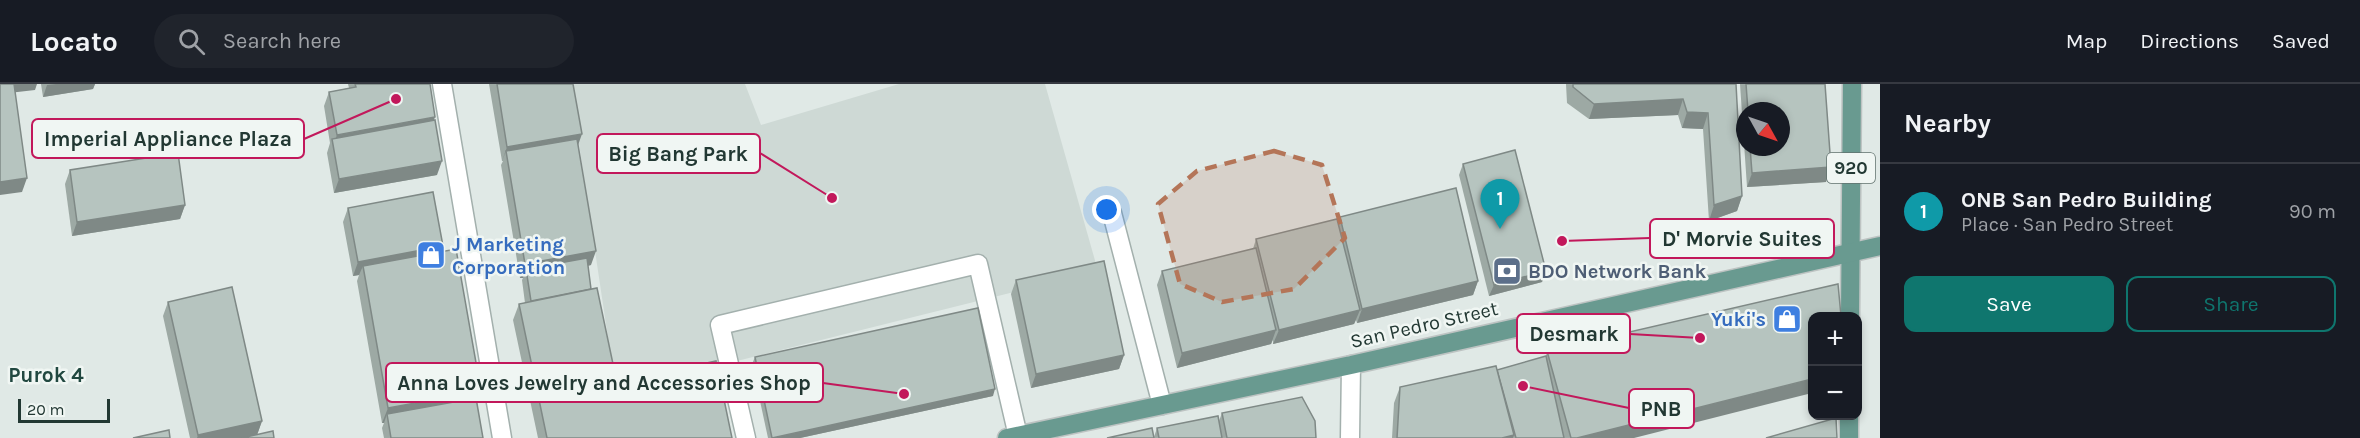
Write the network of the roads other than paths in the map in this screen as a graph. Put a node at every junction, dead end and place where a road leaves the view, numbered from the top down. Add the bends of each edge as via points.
1 (442, 84) edge
2 (1852, 84) edge
3 (1112, 213) dead end
4 (1880, 246) edge
5 (1850, 252) junction
6 (1850, 312) edge
7 (1351, 364) junction
8 (1162, 405) junction
9 (1849, 420) edge
10 (1012, 437) edge
11 (502, 438) edge
12 (746, 438) edge
13 (1350, 438) edge
14 (1849, 438) edge

1 - 11 street
2 - 5 main road, 920
3 - 8 street
4 - 5 main road, San Pedro Street
5 - 6 main road, 920
5 - 7 main road, San Pedro Street
7 - 8 main road, San Pedro Street
7 - 13 street
8 - 10 main road, San Pedro Street
9 - 14 main road
10 - 12 street via 978,264 720,325

